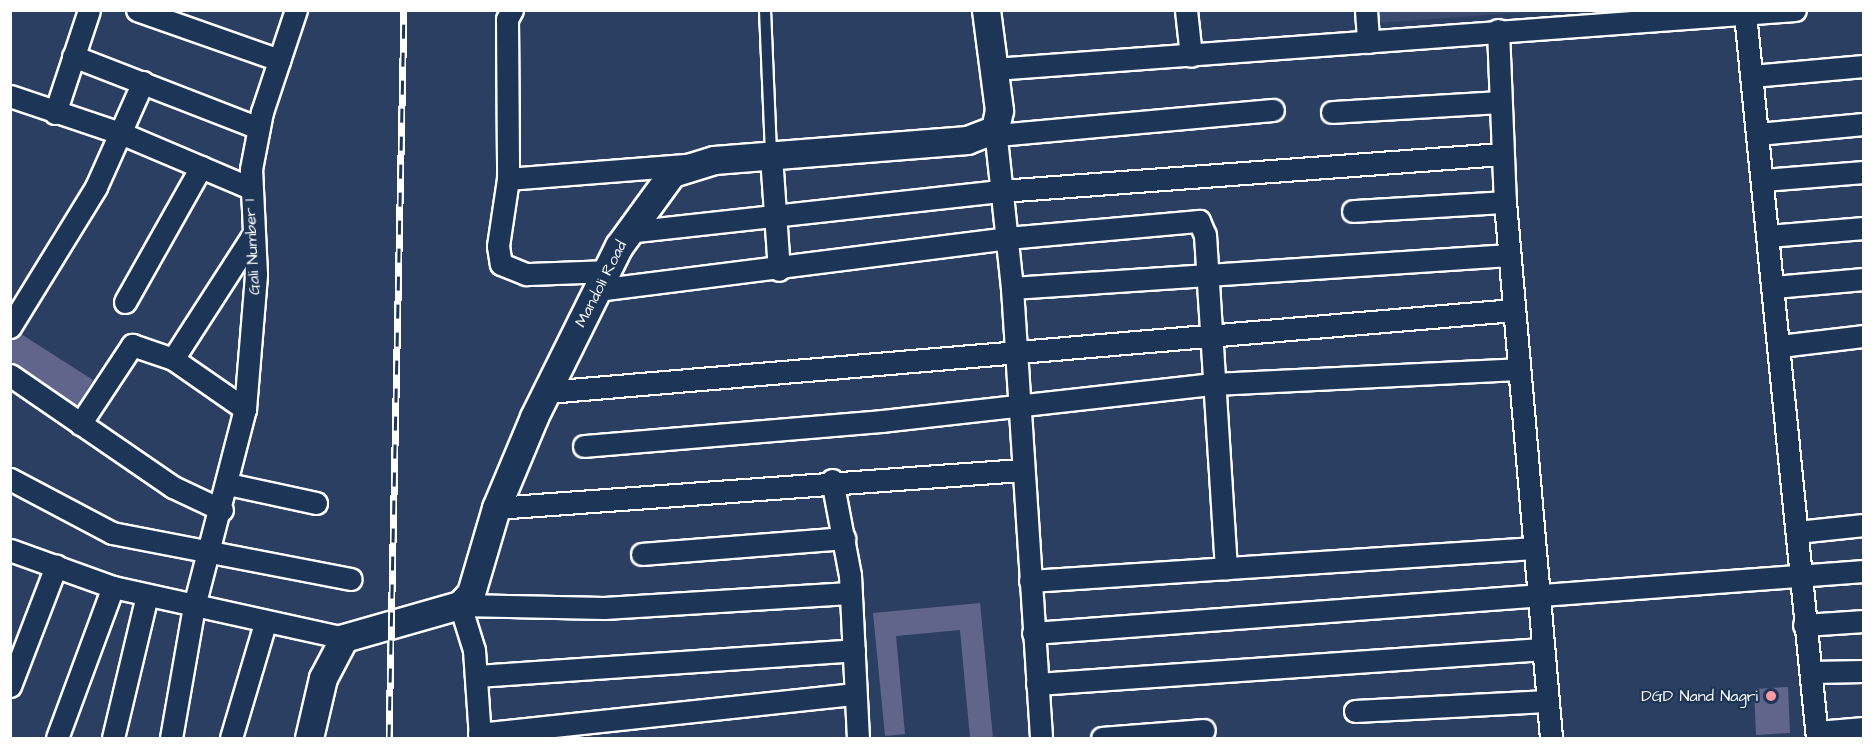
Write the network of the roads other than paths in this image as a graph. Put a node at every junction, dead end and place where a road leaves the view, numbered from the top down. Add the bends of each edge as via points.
1 (88, 10) edge
2 (137, 10) edge
3 (296, 10) edge
4 (512, 10) edge
5 (765, 10) edge
6 (986, 10) edge
7 (1185, 10) edge
8 (1366, 10) edge
9 (1795, 10) edge
10 (1745, 14) junction
11 (1664, 17) edge
12 (1498, 30) junction
13 (1368, 42) junction
14 (74, 56) junction
15 (1191, 56) junction
16 (279, 60) junction
17 (1863, 66) edge
18 (993, 69) junction
19 (1752, 76) junction
20 (143, 82) junction
21 (10, 96) edge
22 (1497, 102) junction
23 (1273, 110) dead end
24 (1332, 112) dead end
25 (55, 113) junction
26 (1863, 124) edge
27 (259, 128) junction
28 (996, 132) junction
29 (123, 134) junction
30 (1758, 134) junction
31 (1501, 153) junction
32 (771, 156) junction
33 (688, 165) junction
34 (201, 167) junction
35 (1863, 172) edge
36 (508, 179) junction
37 (1763, 180) junction
38 (250, 188) junction
39 (1001, 191) junction
40 (1505, 201) junction
41 (1353, 211) dead end
42 (775, 220) junction
43 (1863, 228) edge
44 (628, 232) junction
45 (1768, 236) junction
46 (251, 238) junction
47 (1007, 238) junction
48 (1509, 255) junction
49 (779, 270) junction
50 (1205, 275) junction
51 (1863, 279) edge
52 (602, 281) junction
53 (1774, 287) junction
54 (1012, 288) junction
55 (125, 302) dead end
56 (1513, 310) junction
57 (10, 327) edge
58 (1210, 332) junction
59 (1863, 336) edge
60 (1780, 346) junction
61 (1016, 354) junction
62 (173, 359) junction
63 (1518, 369) junction
64 (10, 375) edge
65 (1214, 384) junction
66 (547, 392) junction
67 (1017, 403) junction
68 (245, 409) junction
69 (80, 424) junction
70 (584, 446) dead end
71 (1021, 470) junction
72 (10, 479) edge
73 (832, 480) junction
74 (228, 484) junction
75 (316, 503) dead end
76 (495, 508) junction
77 (222, 510) junction
78 (1863, 525) edge
79 (1797, 532) junction
80 (844, 538) junction
81 (1534, 548) junction
82 (10, 550) edge
83 (211, 550) junction
84 (642, 554) dead end
85 (57, 566) junction
86 (1226, 568) junction
87 (1863, 571) edge
88 (1801, 575) junction
89 (351, 579) dead end
90 (1030, 581) junction
91 (113, 587) junction
92 (850, 593) junction
93 (147, 595) junction
94 (1538, 595) junction
95 (194, 606) junction
96 (454, 607) junction
97 (1863, 621) edge
98 (265, 623) junction
99 (1804, 625) junction
100 (1033, 633) junction
101 (344, 638) junction
102 (1543, 649) junction
103 (854, 650) junction
104 (1863, 671) edge
105 (1811, 672) junction
106 (477, 676) junction
107 (1037, 684) junction
108 (10, 686) edge
109 (855, 694) junction
110 (1547, 701) junction
111 (1355, 711) dead end
112 (1863, 728) edge
113 (1204, 730) dead end
114 (1817, 735) edge
115 (480, 736) edge
116 (57, 738) edge
117 (113, 738) edge
118 (171, 738) edge
119 (231, 738) edge
120 (309, 738) edge
121 (858, 738) edge
122 (1041, 738) edge
123 (1102, 738) edge
124 (1551, 738) edge

1 - 14 street
2 - 16 street
3 - 16 street, Gali Number 1
4 - 36 street via 507,19
5 - 32 lane
6 - 18 street
7 - 15 street
8 - 13 street
9 - 10 street
10 - 11 street
10 - 19 street
11 - 12 street
12 - 13 street
12 - 22 street
13 - 15 street
14 - 20 street
14 - 25 street
15 - 18 street
16 - 27 street, Gali Number 1
17 - 19 street
18 - 28 street
19 - 30 street
20 - 27 street
20 - 29 street
21 - 25 street
22 - 24 street
22 - 31 street
23 - 28 street
25 - 29 street
26 - 30 street
27 - 38 street, Gali Number 1
28 - 32 street via 967,140
28 - 39 street
29 - 34 street
29 - 57 street
30 - 37 street
31 - 39 street
31 - 40 street
32 - 33 street
32 - 42 street
33 - 36 street
33 - 44 street, Mandoli Road via 672,173
34 - 38 street
34 - 55 street
35 - 37 street
36 - 52 street via 498,246 508,271
37 - 45 street
38 - 46 street, Gali Number 1
39 - 42 street
39 - 47 street
40 - 41 street
40 - 48 street
42 - 44 street
42 - 49 street
43 - 45 street
44 - 52 street, Mandoli Road
45 - 53 street
46 - 62 street
46 - 68 street, Gali Number 1 via 253,343
47 - 49 street
47 - 50 street via 1199,221 1205,235
47 - 54 street
48 - 50 street
48 - 56 street
49 - 52 street
50 - 54 street
50 - 58 street
51 - 53 street
52 - 66 street, Mandoli Road
53 - 60 street
54 - 61 street
56 - 58 street
56 - 63 street
58 - 61 street
58 - 65 street
59 - 60 street
60 - 79 street
61 - 66 street
61 - 67 street
62 - 68 street
62 - 69 street via 132,345
63 - 65 street
63 - 81 street
64 - 69 street
65 - 67 street
65 - 86 street
66 - 76 street, Mandoli Road
67 - 70 street via 882,421
67 - 71 street
68 - 74 street, Gali Number 1
69 - 77 street via 173,487
71 - 73 street
71 - 90 street
72 - 83 street via 112,533
73 - 76 street
73 - 80 street
74 - 75 street
74 - 77 street, Gali Number 1
76 - 96 street, Mandoli Road via 471,593
77 - 83 street, Gali Number 1
78 - 79 street
79 - 88 street
80 - 84 street
80 - 92 street
81 - 86 street
81 - 94 street
82 - 85 street
83 - 89 street
83 - 95 street, Gali Number 1
85 - 91 street
85 - 108 street
86 - 90 street
87 - 88 street
88 - 94 street
88 - 99 street
90 - 100 street
91 - 93 street
91 - 116 street
92 - 96 street via 604,608
92 - 103 street
93 - 95 street
93 - 117 street
94 - 100 street
94 - 102 street
95 - 98 street
95 - 118 street, Gali Number 1
96 - 101 street
96 - 106 street
97 - 99 street
98 - 101 street
98 - 119 street
99 - 105 street
100 - 107 street
101 - 120 street via 323,678
102 - 107 street
102 - 110 street
103 - 106 street
103 - 109 street
104 - 105 street
105 - 114 street
106 - 115 street
107 - 122 street
109 - 115 street
109 - 121 street
110 - 111 street
110 - 124 street
112 - 114 street
113 - 123 street

